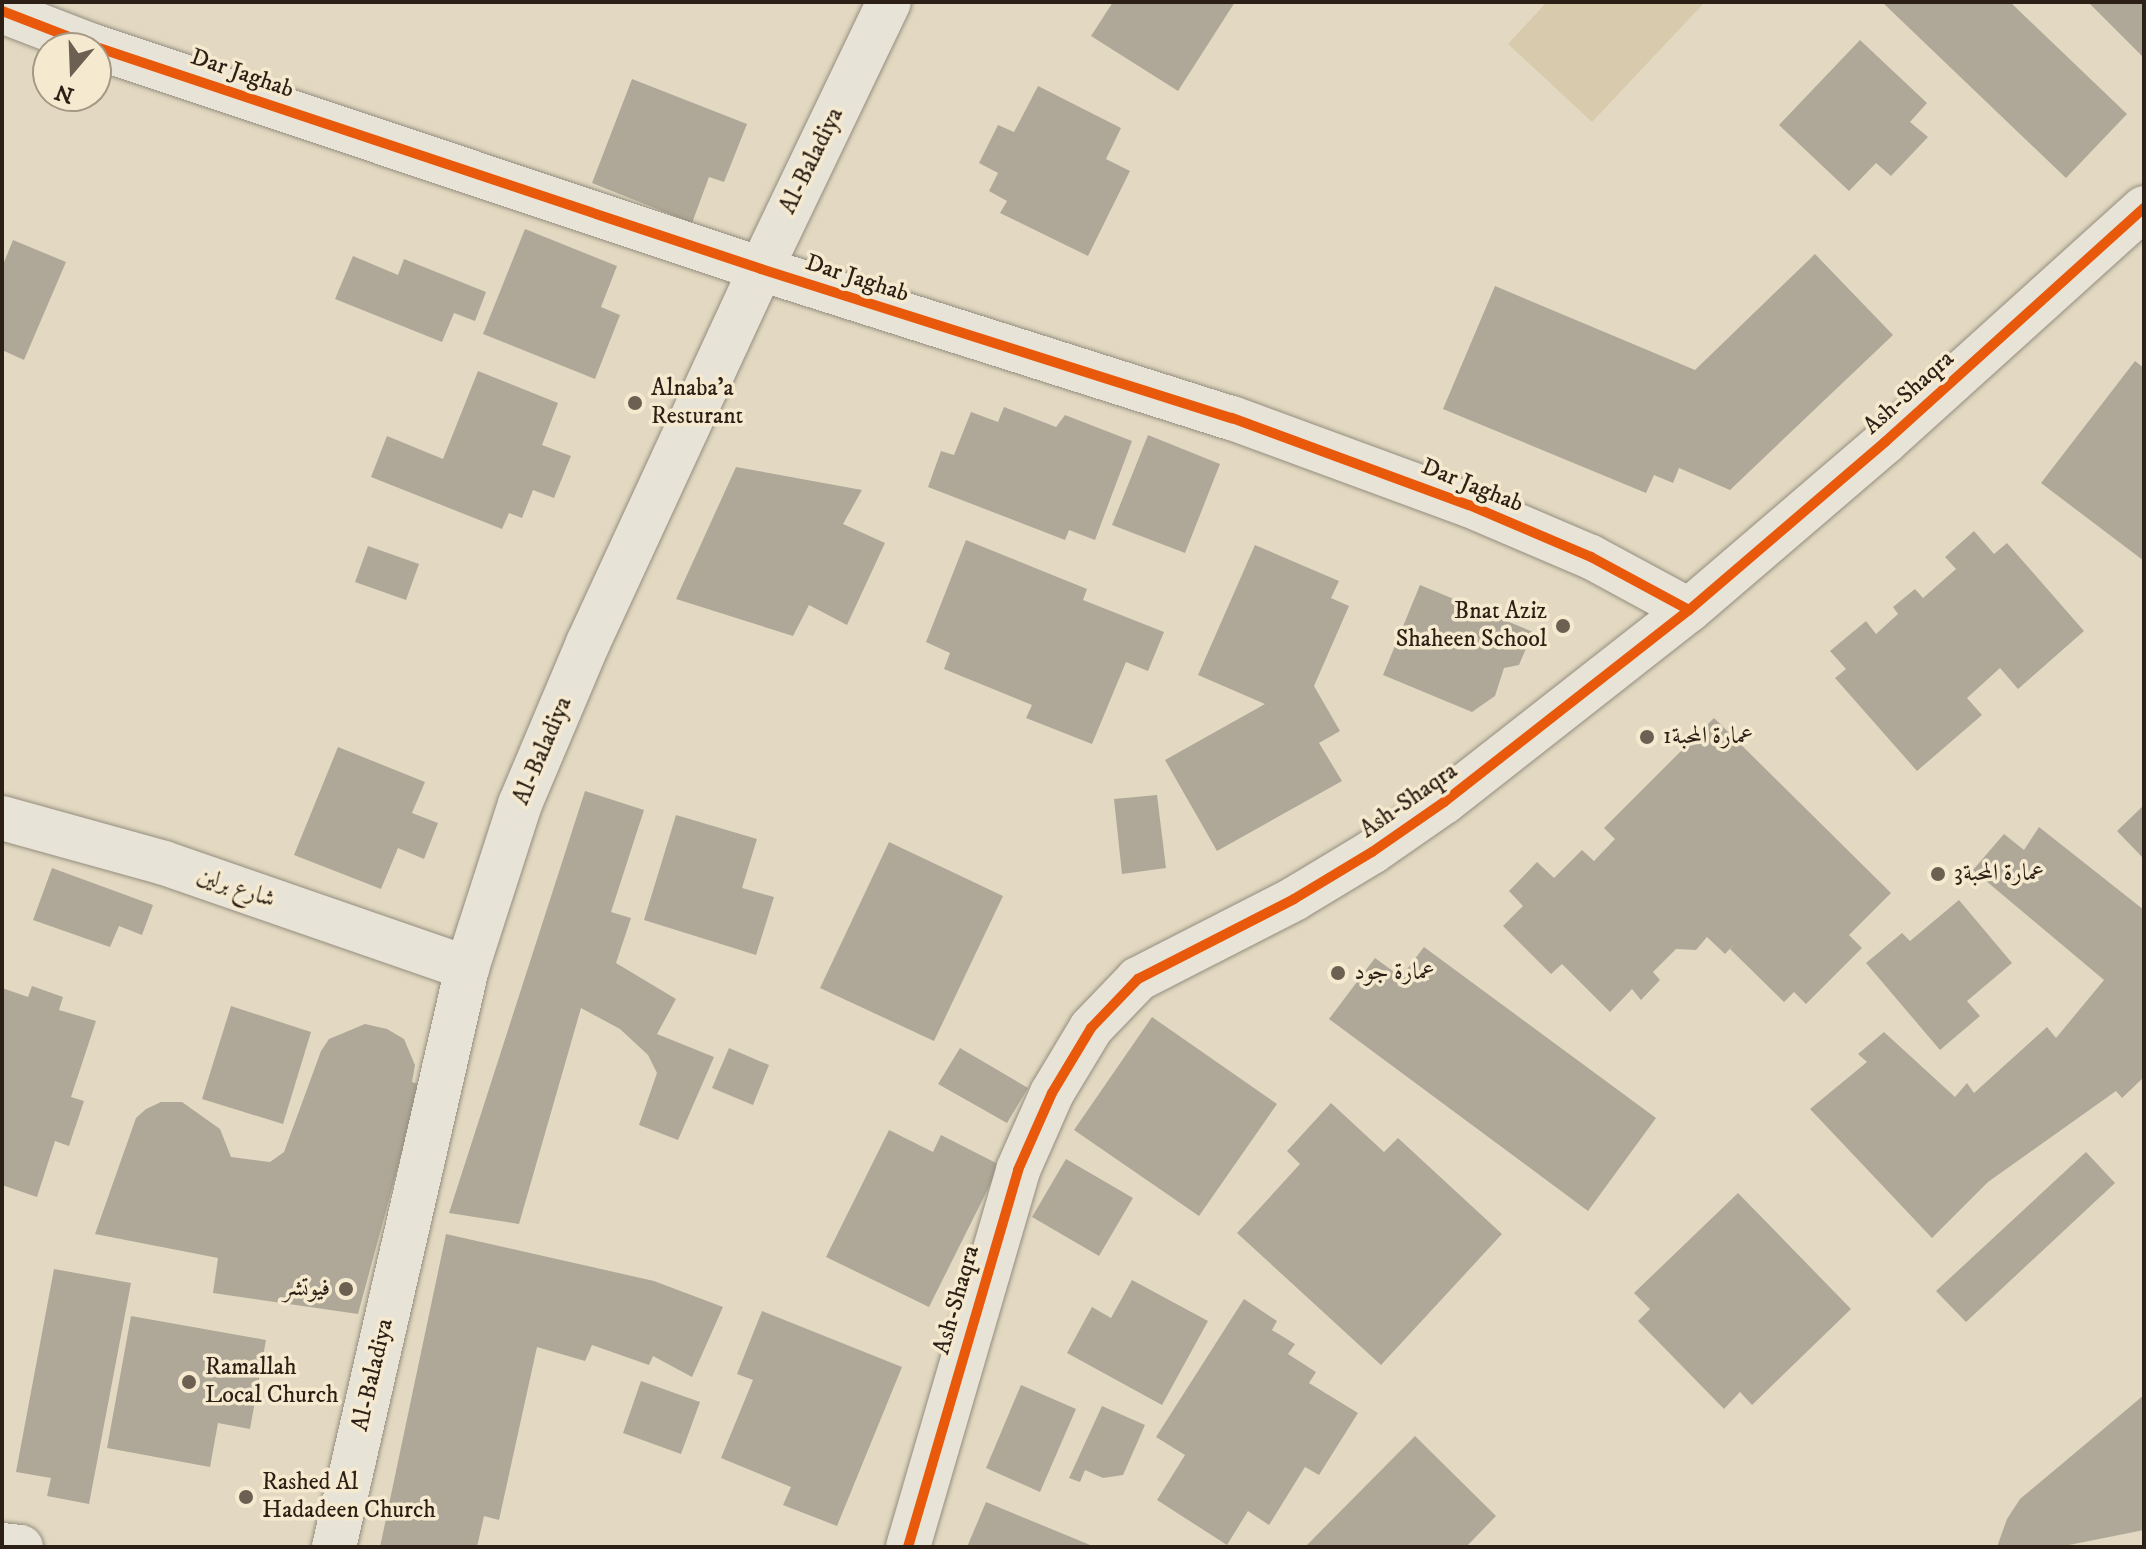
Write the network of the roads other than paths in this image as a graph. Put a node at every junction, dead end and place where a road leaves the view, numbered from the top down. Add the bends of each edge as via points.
1 (889, 2) edge
2 (2, 11) edge
3 (2144, 208) edge
4 (761, 269) junction
5 (1689, 610) junction
6 (2, 818) edge
7 (467, 968) junction
8 (2, 1545) edge
9 (21, 1547) edge
10 (334, 1547) edge
11 (908, 1547) edge

1 - 4 street, Al-Baladiya
2 - 4 street, Dar Jaghab
3 - 5 street, Ash-Shaqra
4 - 5 street, Dar Jaghab via 1232,418 1469,505 1591,557
4 - 7 street, Al-Baladiya via 588,643 520,804
5 - 11 street, Ash-Shaqra via 1432,810 1294,899 1138,979 1091,1028 1052,1093 1018,1170
6 - 7 street, شارع برلين via 164,863
7 - 10 street, Al-Baladiya
8 - 9 street

